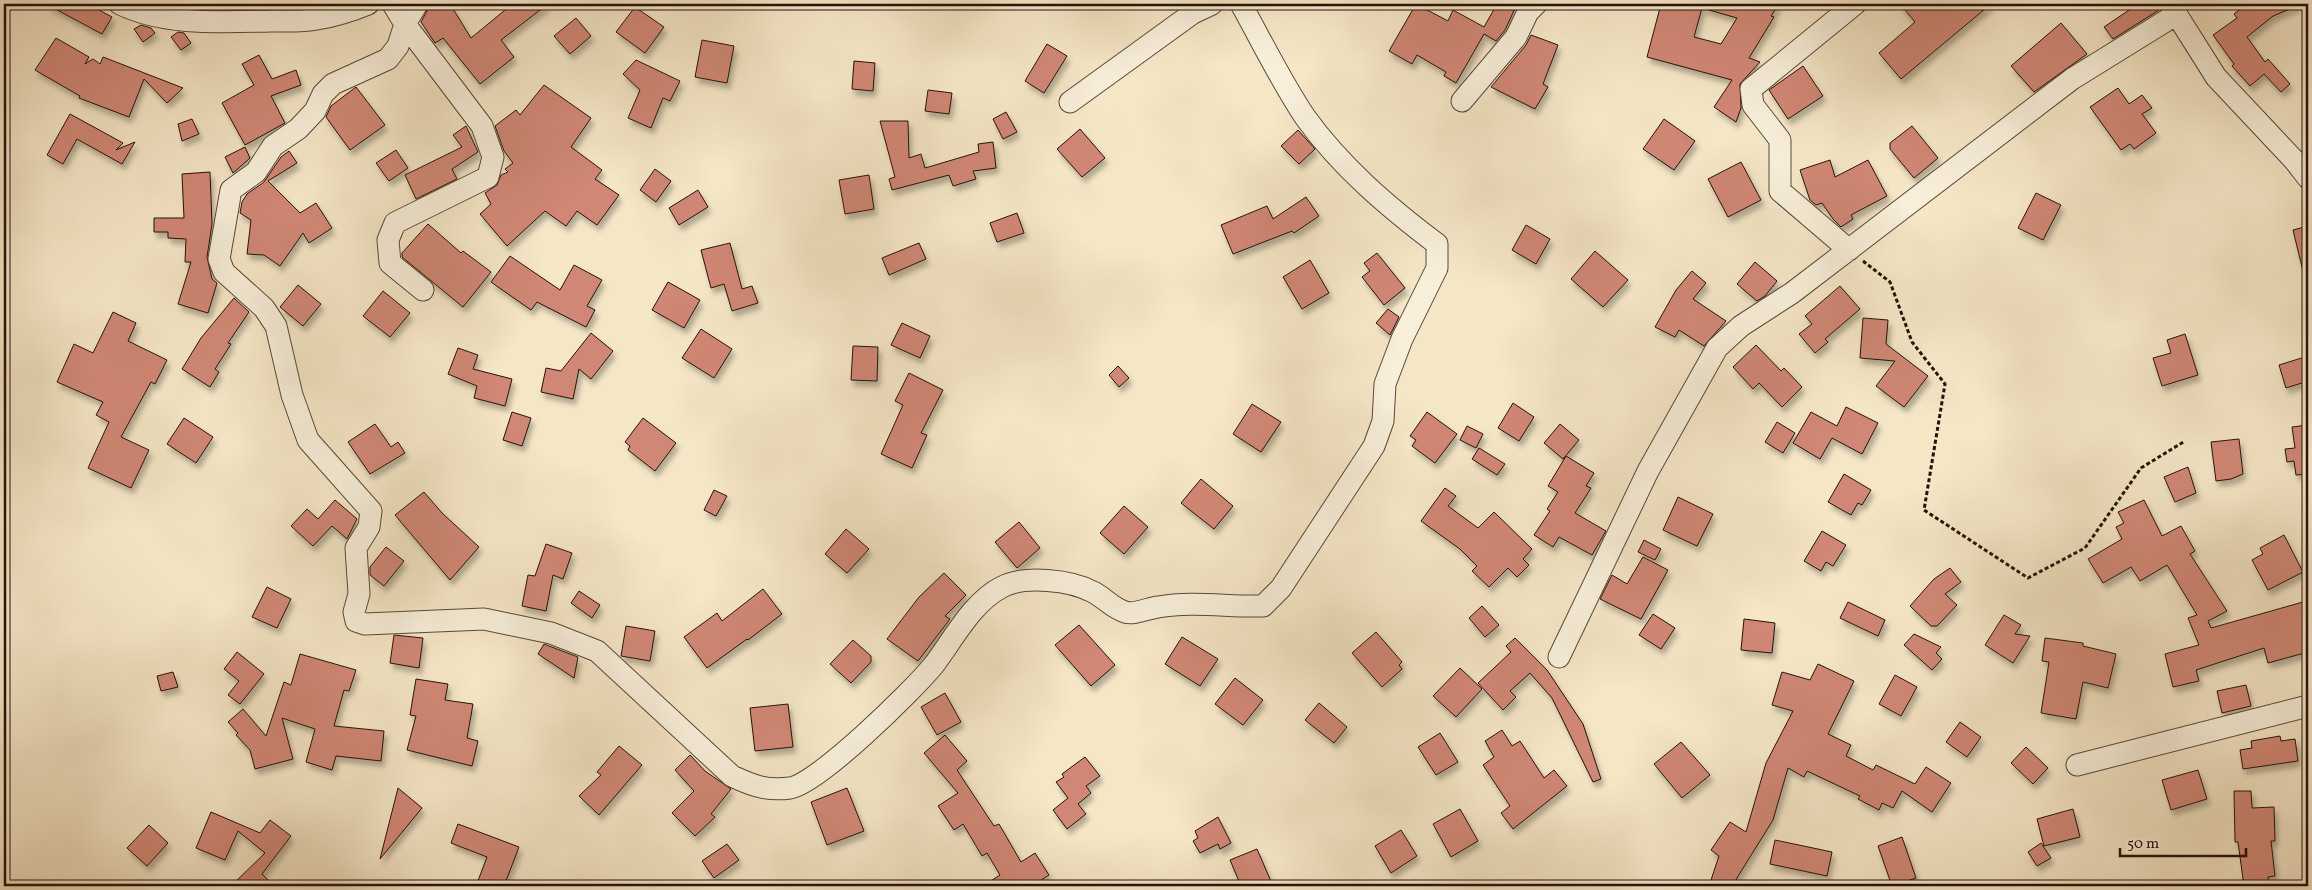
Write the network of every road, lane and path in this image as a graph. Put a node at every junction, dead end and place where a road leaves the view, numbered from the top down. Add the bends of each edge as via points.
1 (120, 4) edge
2 (368, 4) edge
3 (393, 4) edge
4 (417, 4) edge
5 (1212, 4) edge
6 (1241, 4) edge
7 (1536, 4) edge
8 (1855, 4) edge
9 (2174, 9) edge
10 (405, 24) junction
11 (1462, 101) dead end
12 (1070, 102) dead end
13 (2308, 178) edge
14 (1848, 250) junction
15 (423, 290) dead end
16 (2185, 441) dead end
17 (1558, 657) dead end
18 (2308, 706) edge
19 (2077, 765) dead end

1 - 2 street via 178,19 219,22 314,20 345,14
3 - 10 street
4 - 10 street
5 - 12 street via 1194,13
6 - 10 street via 1305,116 1335,153 1388,207 1437,244 1437,268 1402,339 1385,384 1383,421 1374,446 1281,588 1264,606 1187,603 1128,613 1116,609 1093,592 1068,583 1034,579 1002,586 977,606 931,668 891,709 817,775 792,788 759,788 732,776 597,651 551,634 484,619 365,624 356,621 354,612 359,594 356,548 368,527 371,511 308,440 292,395 276,326 264,308 224,272 219,260 231,190 256,172 273,146 298,130 333,84 388,59 398,46
7 - 11 street via 1528,12 1516,37
8 - 14 street via 1751,89 1753,105 1780,140 1780,191
9 - 13 street via 2216,77
9 - 14 street via 2072,79
10 - 15 street via 482,126 493,157 488,177 395,223 388,240 390,263
14 - 16 path via 1890,282 1912,342 1945,384 1924,510 2028,578 2085,548 2141,468
14 - 17 street via 1792,293 1740,326 1717,348 1648,471
18 - 19 street

